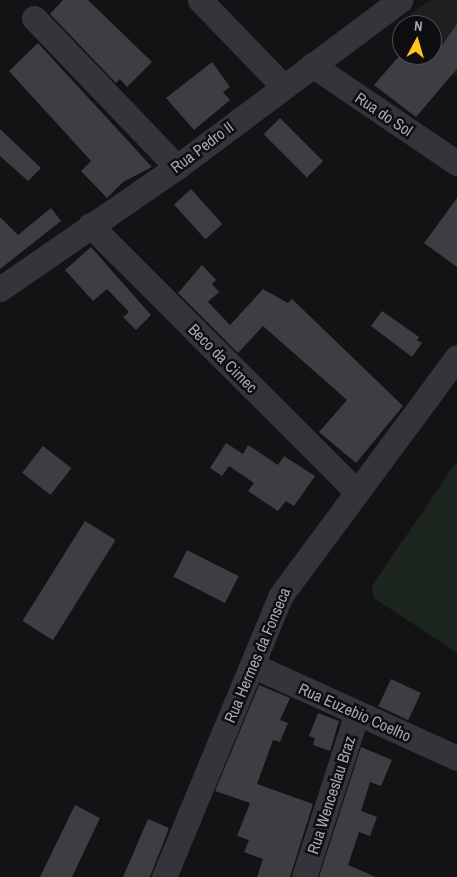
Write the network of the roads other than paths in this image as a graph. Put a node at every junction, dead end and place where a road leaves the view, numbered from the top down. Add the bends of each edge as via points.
1 (200, 0) edge
2 (400, 0) edge
3 (34, 18) dead end
4 (312, 65) junction
5 (283, 86) junction
6 (457, 163) edge
7 (177, 167) junction
8 (90, 224) junction
9 (0, 289) edge
10 (457, 357) edge
11 (356, 491) junction
12 (252, 665) junction
13 (357, 713) junction
14 (457, 758) edge
15 (164, 877) edge
16 (304, 877) edge

1 - 5 street
2 - 4 street, Rua Pedro II
3 - 7 street
4 - 5 street, Rua Pedro II
4 - 6 street, Rua do Sol
5 - 7 street, Rua Pedro II
7 - 8 street, Rua Pedro II
8 - 9 street, Rua Pedro II
8 - 11 street, Beco da Cimec
10 - 11 street, Rua Hermes da Fonseca
11 - 12 street, Rua Hermes da Fonseca via 280,595
12 - 13 street, Rua Euzebio Coelho
12 - 15 street, Rua Hermes da Fonseca
13 - 14 street, Rua Euzebio Coelho
13 - 16 street, Rua Wenceslau Braz

